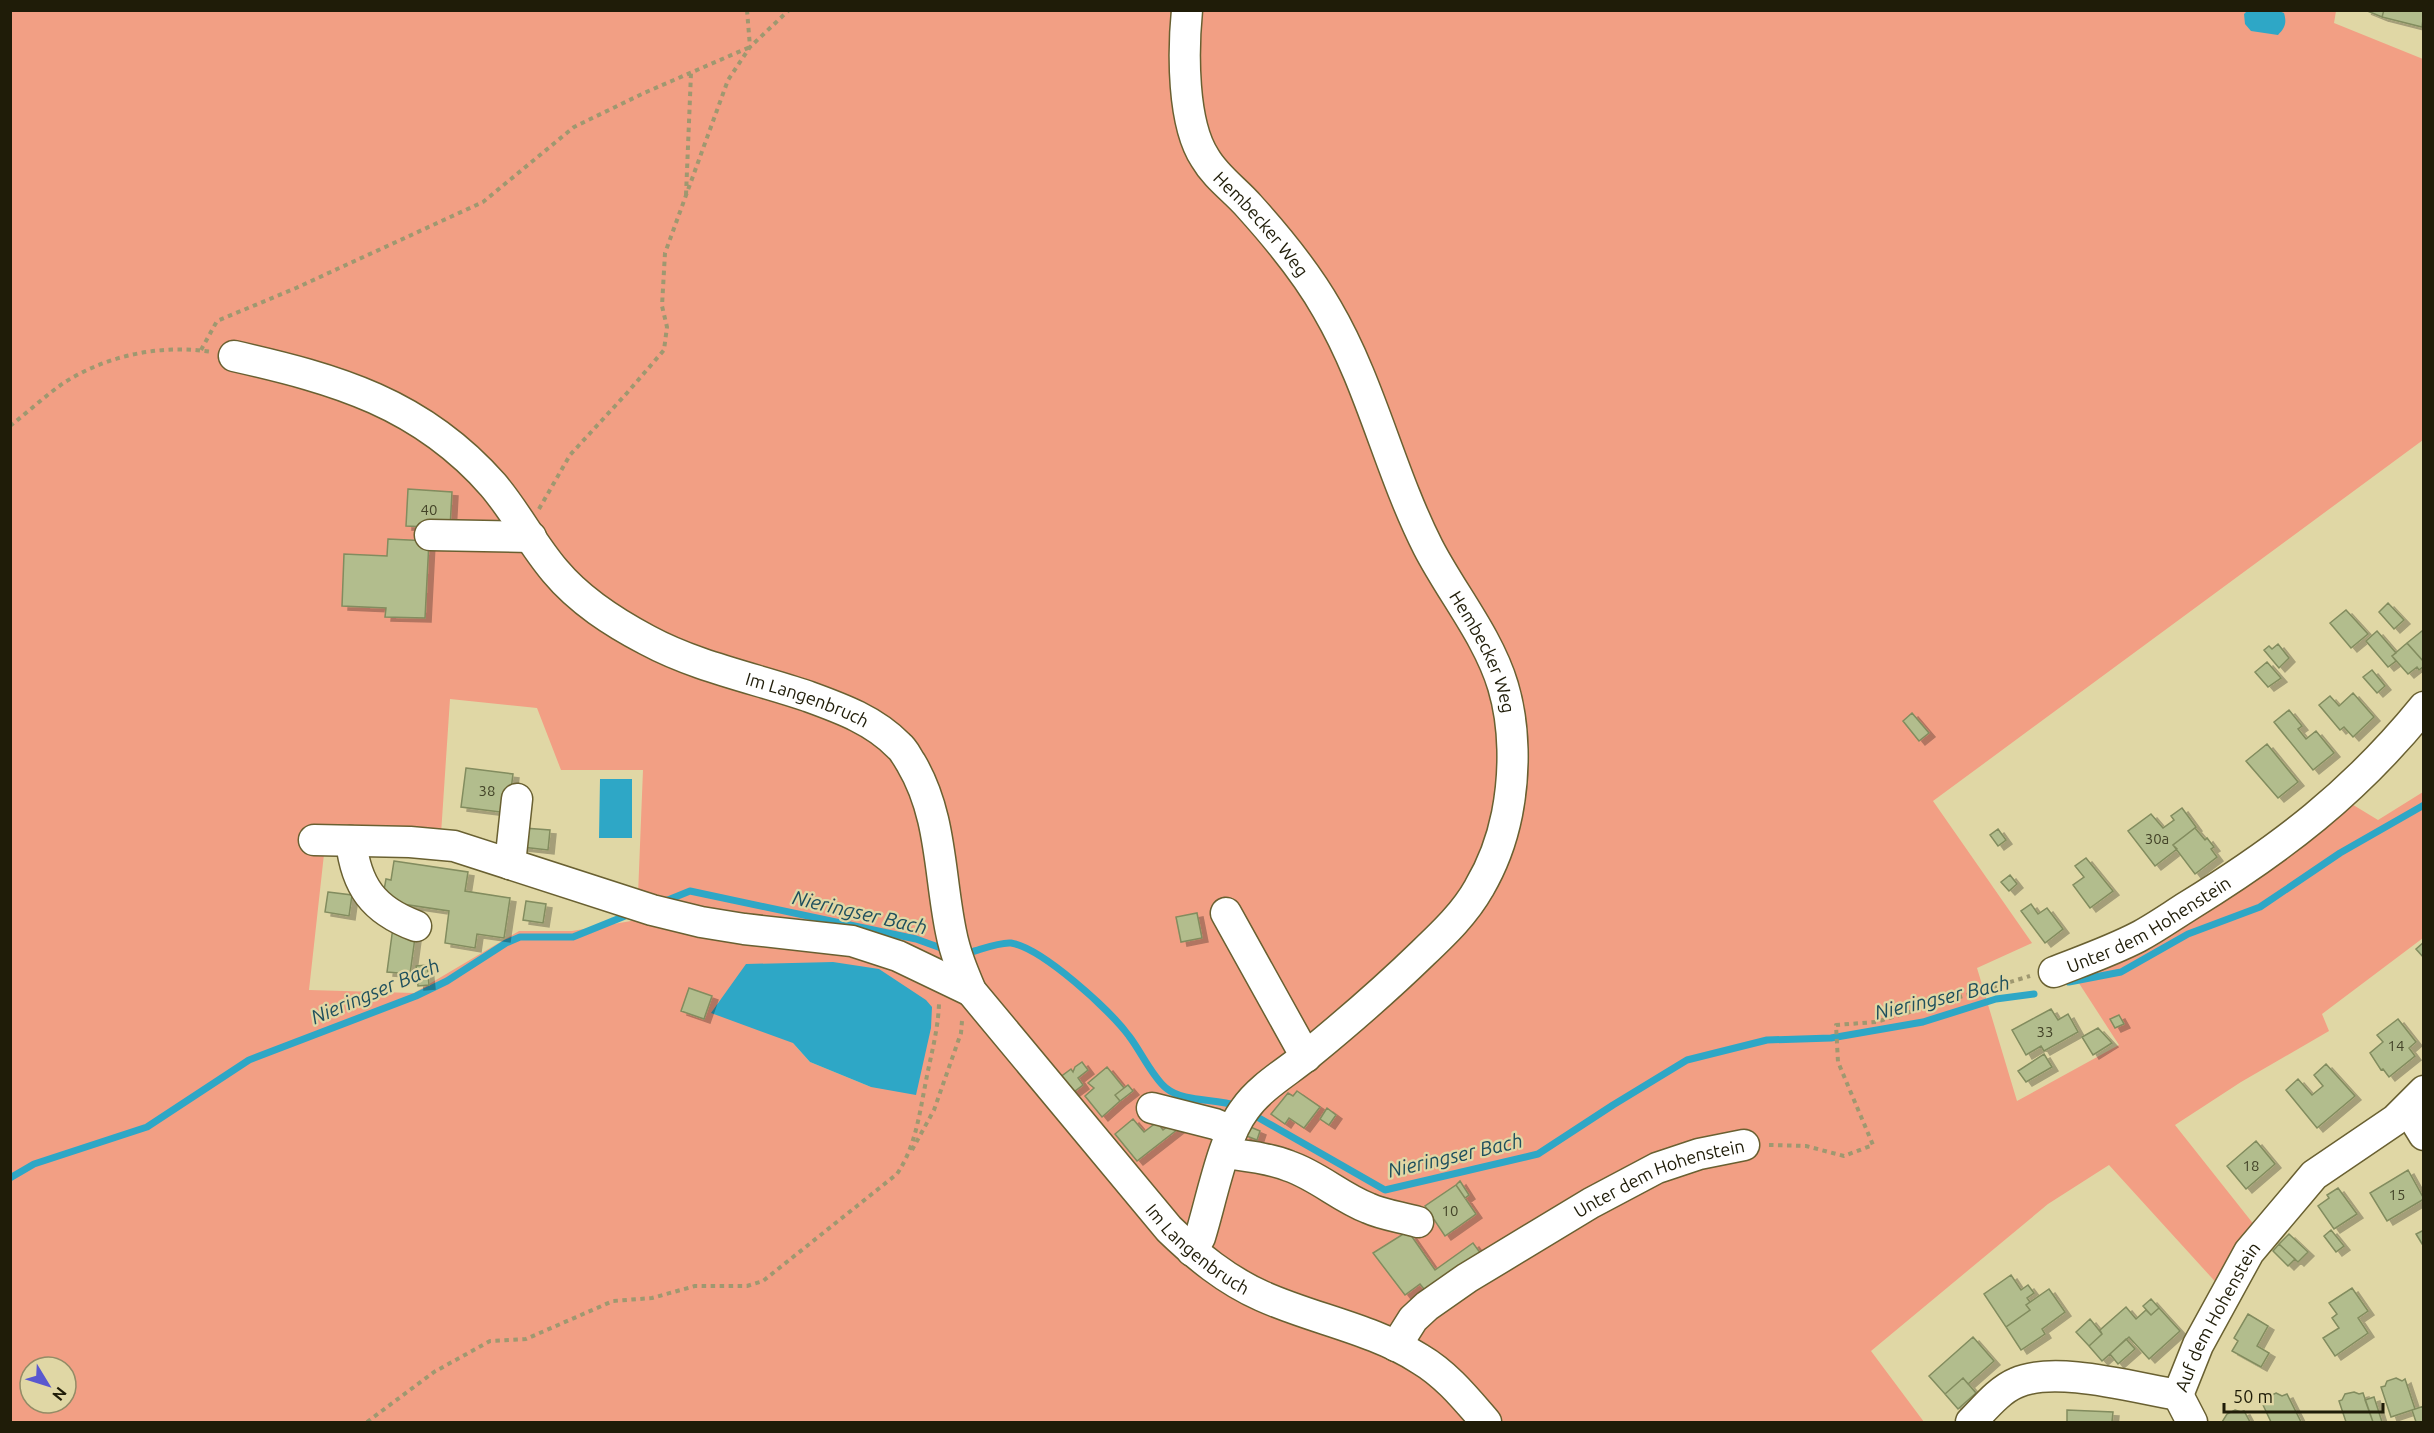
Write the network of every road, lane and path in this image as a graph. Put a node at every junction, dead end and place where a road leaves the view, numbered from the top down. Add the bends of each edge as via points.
1 (747, 10) edge
2 (789, 10) edge
3 (1187, 10) edge
4 (750, 47) junction
5 (691, 73) junction
6 (686, 199) junction
7 (201, 350) junction
8 (234, 356) joint
9 (10, 426) edge
10 (523, 525) junction
11 (430, 535) dead end
12 (2424, 706) edge
13 (517, 799) dead end
14 (314, 840) dead end
15 (351, 841) junction
16 (510, 864) junction
17 (1226, 913) dead end
18 (416, 926) dead end
19 (2054, 972) joint
20 (940, 976) junction
21 (967, 1001) junction
22 (1306, 1057) junction
23 (2416, 1100) edge
24 (1152, 1108) dead end
25 (1236, 1126) junction
26 (2424, 1135) edge
27 (1744, 1145) joint
28 (907, 1158) junction
29 (1418, 1222) dead end
30 (1192, 1251) junction
31 (1396, 1346) junction
32 (2178, 1395) junction
33 (367, 1422) edge
34 (1486, 1422) edge
35 (1971, 1422) edge
36 (2192, 1422) edge

1 - 4 path
2 - 4 path
3 - 22 street, Hembecker Weg via 1185,78 1203,156 1271,232 1326,307 1366,391 1428,546 1492,658 1503,685 1509,718 1512,759 1506,814 1479,889 1461,915 1394,981
4 - 5 path
4 - 6 path via 728,80
5 - 6 path
5 - 7 path via 574,128 483,202 217,321
6 - 10 path via 665,253 664,350 570,455
7 - 8 path
7 - 9 path via 164,348 115,359 65,382
8 - 10 street, Im Langenbruch via 307,372 404,411 466,456
10 - 11 street
10 - 21 street, Im Langenbruch via 554,571 584,600 649,642 844,709 877,727 901,747 926,792 935,823 950,929
12 - 19 street, Unter dem Hohenstein via 2348,790 2271,852 2138,937
13 - 16 street
14 - 15 street, Im Langenbruch
15 - 16 street, Im Langenbruch via 454,846
15 - 18 street via 353,860 367,893 387,912
16 - 20 street, Im Langenbruch via 700,922 852,941 898,956
17 - 22 street
19 - 27 path, Unter dem Hohenstein via 1876,1022 1836,1025 1838,1062 1873,1145 1844,1156 1806,1146
20 - 21 street, Im Langenbruch
20 - 28 path via 935,1044 920,1120
21 - 28 path via 961,1033 934,1110
21 - 30 street, Im Langenbruch
22 - 25 street, Hembecker Weg
23 - 26 street
23 - 32 street, Auf dem Hohenstein via 2395,1120 2314,1175 2249,1252 2198,1345
24 - 25 street
25 - 29 street via 1253,1157 1290,1166 1370,1209
25 - 30 street
27 - 31 street, Unter dem Hohenstein via 1657,1168 1591,1203 1427,1306 1407,1326
28 - 33 path via 897,1173 763,1281 747,1286 695,1286 652,1298 613,1301 526,1339 490,1341 434,1372
30 - 31 street, Im Langenbruch via 1263,1297
31 - 34 street, Im Langenbruch via 1444,1376
32 - 35 street, Auf dem Hohenstein via 2075,1378 2031,1377 2014,1383
32 - 36 street

